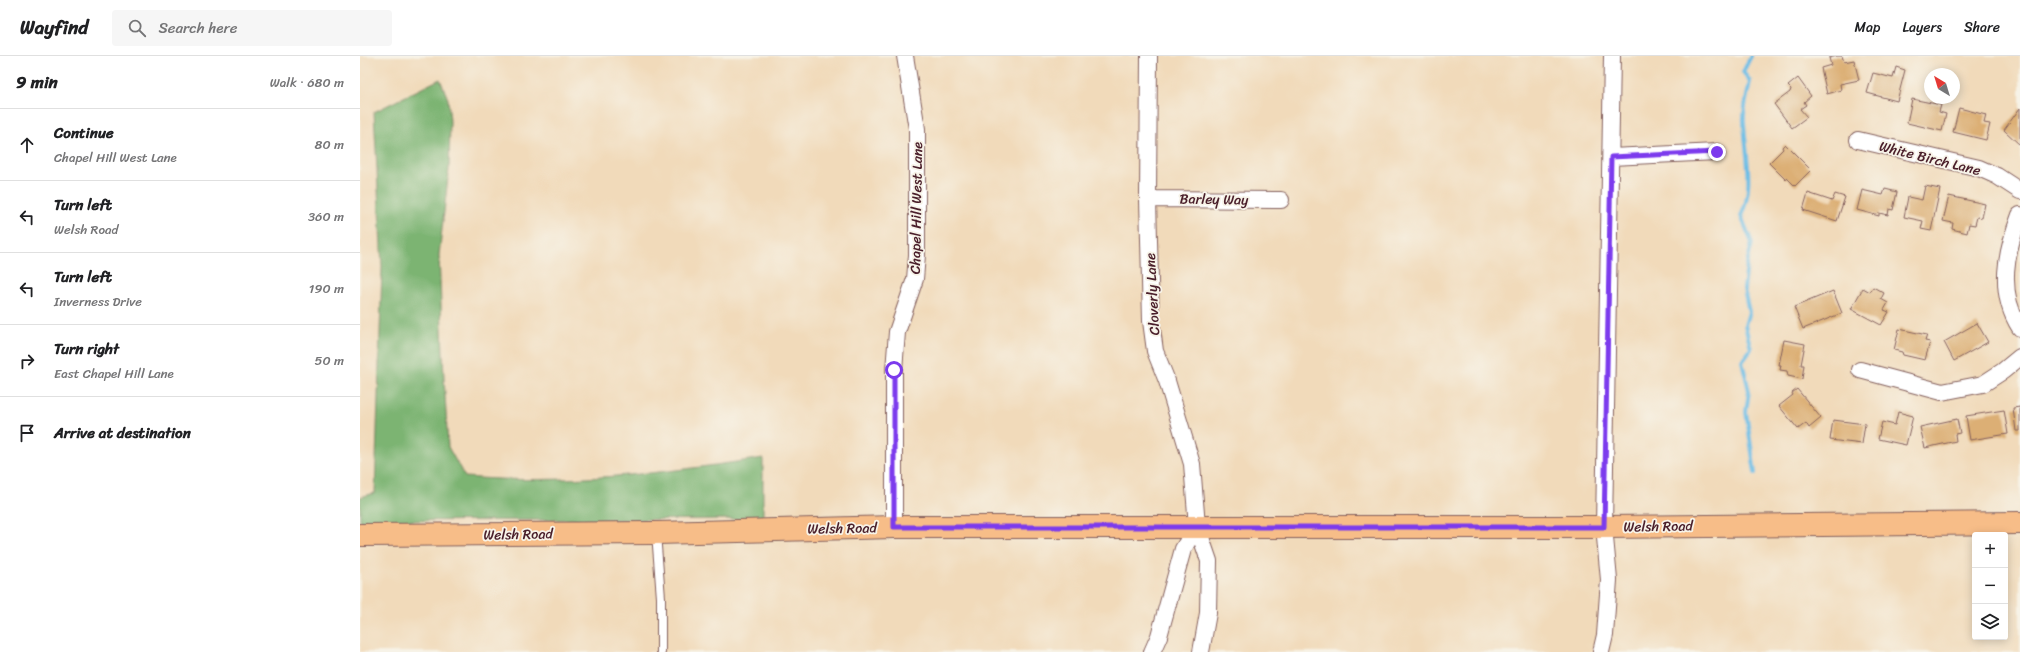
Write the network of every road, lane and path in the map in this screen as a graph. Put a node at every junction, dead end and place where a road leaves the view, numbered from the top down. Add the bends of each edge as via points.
1 (905, 56) edge
2 (1149, 56) edge
3 (1612, 56) edge
4 (1858, 140) dead end
5 (1717, 152) dead end
6 (1611, 157) junction
7 (2020, 191) edge
8 (1148, 198) junction
9 (1281, 200) dead end
10 (2020, 215) edge
11 (2020, 328) edge
12 (2020, 357) edge
13 (1860, 370) dead end
14 (2020, 522) edge
15 (1197, 526) junction
16 (894, 527) junction
17 (1604, 527) junction
18 (656, 532) junction
19 (360, 535) edge
20 (661, 652) edge
21 (1152, 652) edge
22 (1201, 652) edge
23 (1601, 652) edge

1 - 16 street, Chapel Hill West Lane via 918,129 917,255 915,279 897,332 894,370
2 - 8 street, Cloverly Lane
3 - 6 street
4 - 7 street, White Birch Lane via 1979,168
5 - 6 street
6 - 17 street
8 - 9 street, Barley Way
8 - 15 street, Cloverly Lane via 1151,321 1155,351 1167,381 1192,464
10 - 11 street via 2010,241 2006,272 2008,300
12 - 13 street via 1983,384 1942,392
14 - 17 main road, Welsh Road
15 - 16 main road, Welsh Road
15 - 17 main road, Welsh Road
15 - 21 street via 1183,549 1159,636
15 - 22 street, Cloverly Lane via 1209,561 1208,613
16 - 18 main road, Welsh Road
17 - 23 street via 1609,580 1605,635
18 - 19 main road, Welsh Road
18 - 20 lane via 661,598

